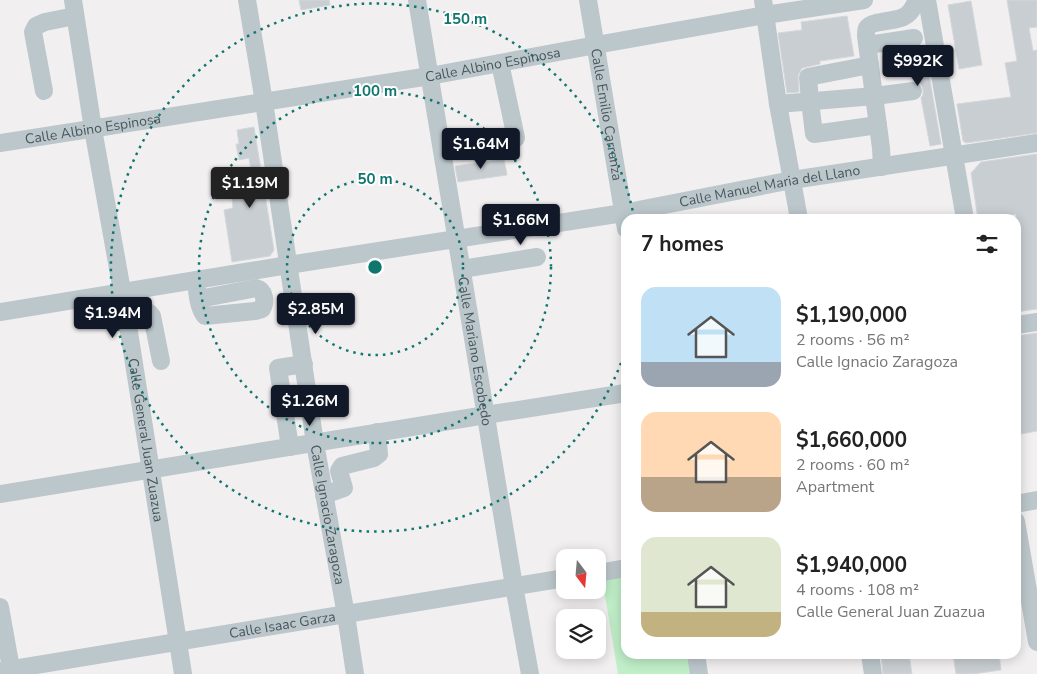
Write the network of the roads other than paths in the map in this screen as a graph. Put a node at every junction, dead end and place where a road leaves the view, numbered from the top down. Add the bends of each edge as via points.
1 (247, 0) edge
2 (417, 0) edge
3 (588, 0) edge
4 (863, 0) edge
5 (916, 0) edge
6 (926, 0) edge
7 (74, 8) edge
8 (764, 8) edge
9 (914, 38) dead end
10 (596, 45) junction
11 (868, 45) junction
12 (500, 63) junction
13 (870, 65) junction
14 (430, 76) junction
15 (44, 90) dead end
16 (913, 90) dead end
17 (875, 96) junction
18 (810, 101) junction
19 (264, 102) junction
20 (778, 104) junction
21 (878, 125) junction
22 (93, 129) junction
23 (516, 138) dead end
24 (0, 143) edge
25 (1037, 143) edge
26 (954, 155) junction
27 (882, 167) junction
28 (792, 180) junction
29 (624, 214) edge
30 (654, 214) edge
31 (798, 214) edge
32 (964, 214) edge
33 (621, 221) edge
34 (457, 240) junction
35 (537, 257) dead end
36 (288, 265) junction
37 (462, 269) junction
38 (196, 280) junction
39 (292, 289) junction
40 (121, 292) junction
41 (0, 312) edge
42 (126, 313) junction
43 (1037, 322) edge
44 (1021, 324) edge
45 (161, 361) dead end
46 (304, 364) junction
47 (621, 395) edge
48 (486, 415) junction
49 (377, 432) junction
50 (315, 443) junction
51 (290, 447) junction
52 (150, 469) junction
53 (0, 494) edge
54 (324, 495) junction
55 (1037, 500) edge
56 (1021, 503) edge
57 (1021, 535) edge
58 (1030, 560) edge
59 (621, 569) edge
60 (606, 572) edge
61 (556, 579) edge
62 (514, 586) junction
63 (0, 607) edge
64 (346, 615) junction
65 (178, 642) junction
66 (1037, 642) edge
67 (697, 659) edge
68 (871, 659) edge
69 (8, 672) edge
70 (183, 674) edge
71 (355, 674) edge
72 (530, 674) edge
73 (699, 674) edge
74 (873, 674) edge

1 - 19 street, Calle Ignacio Zaragoza
2 - 14 street, Calle Mariano Escobedo
3 - 10 street, Calle Emilio Carranza
4 - 8 street, Calle Albino Espinosa
5 - 11 street via 906,16 869,26 866,29
6 - 26 street
7 - 15 street via 36,26 33,32
7 - 22 street, Calle General Juan Zuazua
8 - 10 street, Calle Albino Espinosa
8 - 20 street
9 - 11 street
10 - 12 street, Calle Albino Espinosa
10 - 29 street, Calle Emilio Carranza
11 - 13 street
12 - 14 street, Calle Albino Espinosa
12 - 23 street
13 - 17 street
13 - 18 street via 808,77
14 - 19 street, Calle Albino Espinosa
14 - 34 street, Calle Mariano Escobedo
16 - 17 street
17 - 18 street
17 - 21 street
18 - 20 street
18 - 21 street via 808,136
19 - 22 street, Calle Albino Espinosa
19 - 36 street, Calle Ignacio Zaragoza
20 - 28 street
21 - 27 street
22 - 24 street, Calle Albino Espinosa
22 - 40 street, Calle General Juan Zuazua
25 - 26 street, Calle Manuel Maria del Llano
26 - 27 street, Calle Manuel Maria del Llano
26 - 32 street
27 - 28 street, Calle Manuel Maria del Llano
28 - 30 street, Calle Manuel Maria del Llano
28 - 31 street
33 - 34 street, Calle Manuel Maria del Llano
34 - 36 street, Calle Manuel Maria del Llano
34 - 37 street, Calle Mariano Escobedo
35 - 37 street
36 - 38 street, Calle Manuel Maria del Llano
36 - 39 street, Calle Ignacio Zaragoza
37 - 48 street, Calle Mariano Escobedo
38 - 39 street via 203,314 209,317 260,310 264,304 263,294
38 - 40 street, Calle Manuel Maria del Llano
39 - 46 street, Calle Ignacio Zaragoza
40 - 41 street, Calle Manuel Maria del Llano
40 - 42 street, Calle General Juan Zuazua
42 - 45 street via 144,310 150,313
42 - 52 street, Calle General Juan Zuazua
43 - 44 street
46 - 50 street, Calle Ignacio Zaragoza
46 - 51 street via 278,368
47 - 48 street
48 - 49 street
48 - 62 street, Calle Mariano Escobedo
49 - 50 street
49 - 54 street via 378,456 342,466 339,471 344,488
50 - 51 street
50 - 54 street, Calle Ignacio Zaragoza
51 - 52 street
52 - 53 street
52 - 65 street, Calle General Juan Zuazua
54 - 64 street, Calle Ignacio Zaragoza
55 - 56 street
57 - 58 street
58 - 66 street
59 - 60 street
61 - 62 street, Calle Isaac Garza
62 - 64 street, Calle Isaac Garza
62 - 72 street, Calle Mariano Escobedo
63 - 69 street
64 - 65 street, Calle Isaac Garza
64 - 71 street, Calle Ignacio Zaragoza
65 - 69 street, Calle Isaac Garza
65 - 70 street, Calle General Juan Zuazua
67 - 73 street
68 - 74 street

